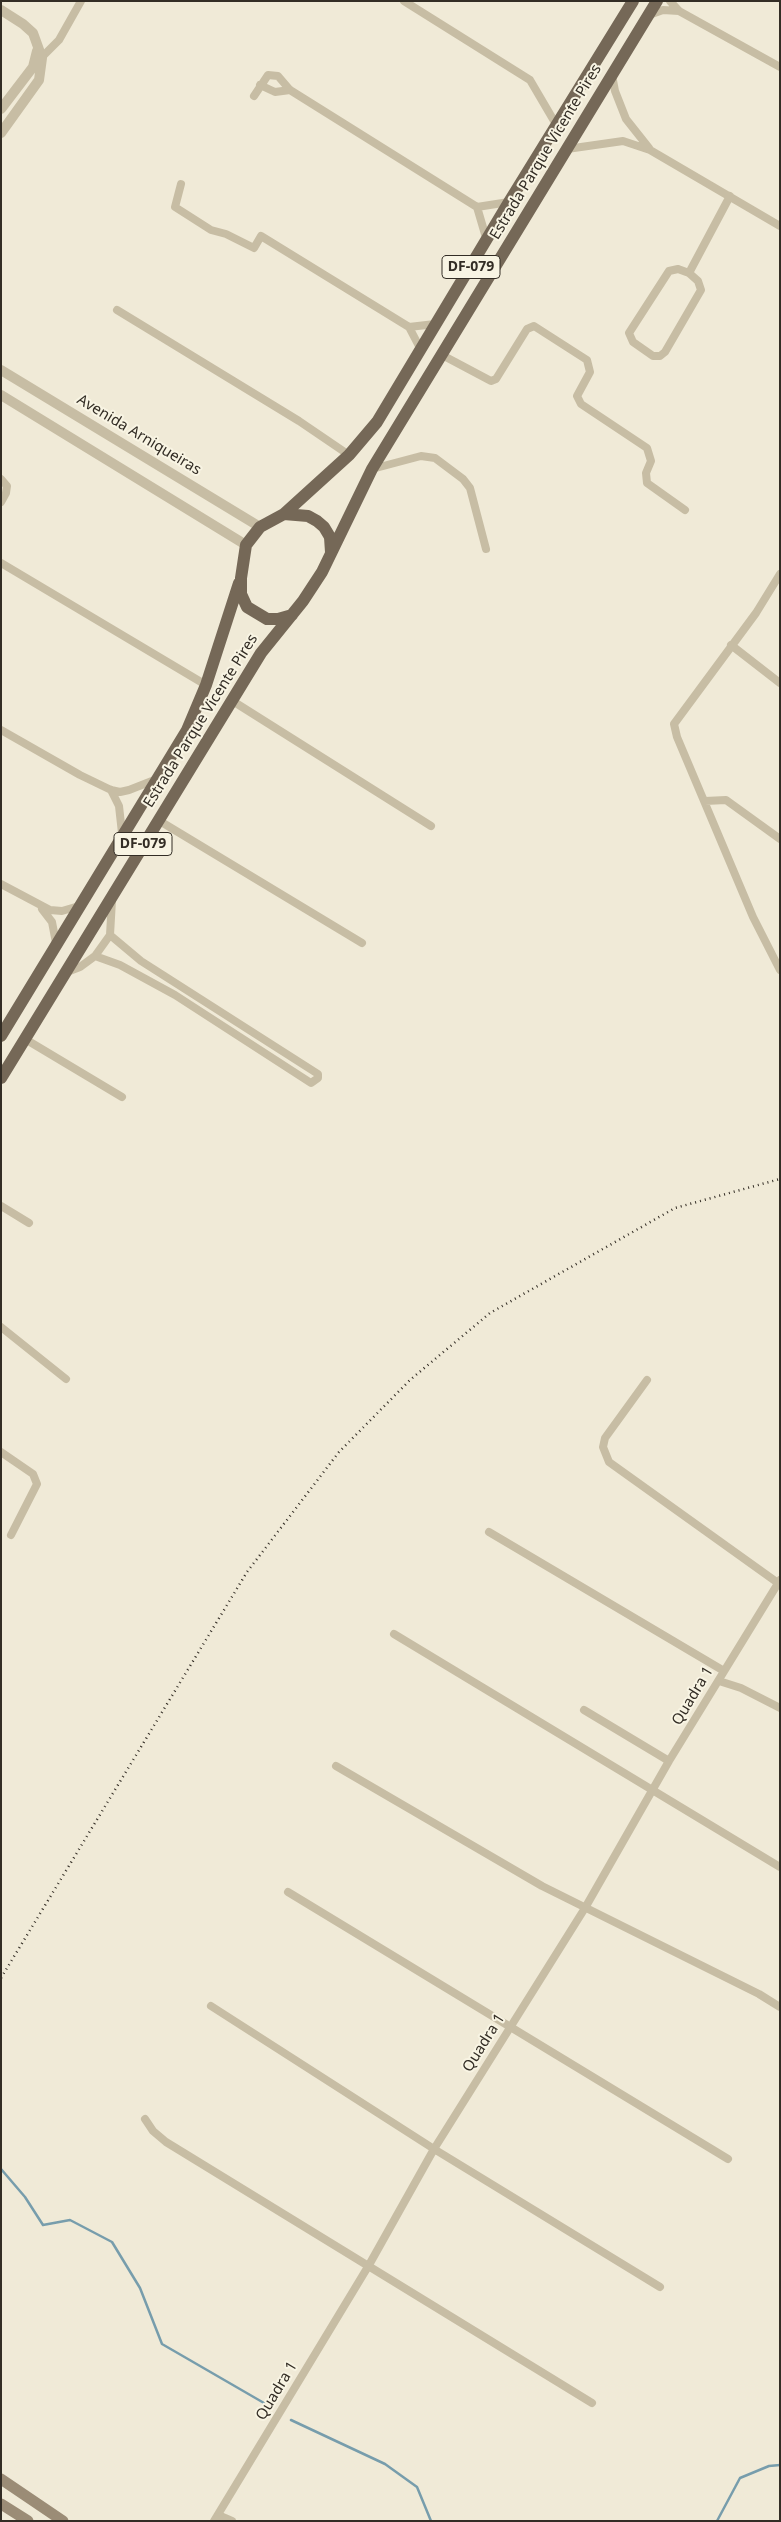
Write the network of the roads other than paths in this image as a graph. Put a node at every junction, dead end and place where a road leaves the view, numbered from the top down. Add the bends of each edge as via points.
1 (81, 1) edge
2 (404, 1) edge
3 (634, 1) edge
4 (657, 1) edge
5 (670, 1) edge
6 (1, 10) edge
7 (679, 11) junction
8 (648, 15) junction
9 (40, 53) junction
10 (780, 67) edge
11 (612, 75) junction
12 (260, 85) junction
13 (290, 90) junction
14 (254, 96) dead end
15 (1, 109) edge
16 (557, 126) junction
17 (1, 133) edge
18 (566, 149) junction
19 (650, 150) junction
20 (181, 184) dead end
21 (730, 196) junction
22 (509, 202) junction
23 (477, 207) junction
24 (780, 226) edge
25 (487, 241) junction
26 (689, 273) junction
27 (117, 310) dead end
28 (435, 324) junction
29 (409, 327) junction
30 (421, 350) junction
31 (442, 355) junction
32 (1, 370) edge
33 (1, 395) edge
34 (349, 455) junction
35 (372, 469) junction
36 (1, 479) edge
37 (1, 502) edge
38 (685, 510) dead end
39 (284, 514) junction
40 (260, 527) junction
41 (246, 545) junction
42 (486, 548) dead end
43 (331, 555) junction
44 (1, 563) edge
45 (780, 574) edge
46 (241, 578) junction
47 (292, 615) junction
48 (731, 645) junction
49 (780, 683) edge
50 (206, 685) junction
51 (231, 700) junction
52 (1, 730) edge
53 (159, 778) junction
54 (111, 790) junction
55 (705, 800) junction
56 (158, 820) junction
57 (431, 826) dead end
58 (122, 836) junction
59 (780, 839) edge
60 (1, 884) edge
61 (112, 894) junction
62 (36, 904) junction
63 (81, 905) junction
64 (110, 935) junction
65 (362, 943) dead end
66 (56, 945) junction
67 (95, 956) junction
68 (141, 961) junction
69 (780, 970) edge
70 (65, 972) junction
71 (135, 973) junction
72 (180, 986) junction
73 (175, 995) junction
74 (238, 1023) junction
75 (233, 1031) junction
76 (2, 1032) edge
77 (25, 1040) junction
78 (1, 1078) edge
79 (122, 1097) dead end
80 (1, 1206) edge
81 (29, 1223) dead end
82 (1, 1327) edge
83 (66, 1379) dead end
84 (647, 1380) dead end
85 (1, 1452) edge
86 (489, 1532) dead end
87 (11, 1535) dead end
88 (779, 1582) edge
89 (394, 1634) dead end
90 (724, 1671) junction
91 (719, 1681) junction
92 (780, 1708) edge
93 (584, 1710) dead end
94 (669, 1761) junction
95 (336, 1766) dead end
96 (652, 1790) junction
97 (780, 1867) edge
98 (288, 1892) dead end
99 (585, 1908) junction
100 (212, 2006) dead end
101 (780, 2007) edge
102 (510, 2028) junction
103 (145, 2119) dead end
104 (434, 2149) junction
105 (728, 2159) dead end
106 (369, 2265) junction
107 (660, 2286) dead end
108 (592, 2403) dead end
109 (1, 2479) edge
110 (1, 2504) edge
111 (216, 2518) edge
112 (28, 2521) edge
113 (63, 2521) edge
114 (232, 2521) edge

1 - 9 street via 59,40
2 - 16 street via 530,80
3 - 16 main road, Estrada Parque Vicente Pires / DF-079
4 - 8 main road, Estrada Parque Vicente Pires / DF-079
5 - 7 street
6 - 9 street via 33,33
7 - 8 street via 663,10
7 - 10 street
8 - 11 main road, Estrada Parque Vicente Pires / DF-079
9 - 15 street
9 - 17 street via 39,80
11 - 18 main road, Estrada Parque Vicente Pires / DF-079
11 - 19 street via 626,120
12 - 13 street via 274,92
12 - 13 street via 272,74
12 - 14 street
13 - 23 street
16 - 22 main road, Estrada Parque Vicente Pires / DF-079
18 - 19 street via 623,141
18 - 31 main road, Estrada Parque Vicente Pires / DF-079
19 - 21 street
20 - 29 street via 175,207 211,230 254,248 260,236
21 - 24 street
21 - 26 street
22 - 23 street
22 - 25 main road, Estrada Parque Vicente Pires / DF-079
23 - 25 street
25 - 28 main road, Estrada Parque Vicente Pires / DF-079
26 - 26 street via 700,285 699,296 665,352 653,356 630,338 631,328 669,271 678,269
27 - 34 street
28 - 29 street
28 - 30 main road, Estrada Parque Vicente Pires / DF-079
29 - 30 street
30 - 34 main road, Estrada Parque Vicente Pires / DF-079 via 377,422
31 - 35 main road, Estrada Parque Vicente Pires / DF-079
31 - 38 street via 490,381 496,379 527,328 534,326 587,360 590,372 577,396 581,404 646,448 650,461 647,483
32 - 40 street, Avenida Arniqueiras
33 - 41 street
34 - 39 main road, Estrada Parque Vicente Pires / DF-079
35 - 42 street via 421,456 435,458 470,488
35 - 43 main road, Estrada Parque Vicente Pires / DF-079
36 - 37 street via 7,486
39 - 40 main road, DF-079
39 - 43 main road via 308,516 324,527 330,537
40 - 41 main road, DF-079
41 - 46 main road, DF-079
43 - 47 main road, DF-079
44 - 50 street
45 - 48 street
46 - 47 main road, DF-079 via 241,594 247,608 267,619
46 - 50 main road, Estrada Parque Vicente Pires / DF-079
47 - 51 main road, Estrada Parque Vicente Pires / DF-079 via 261,652
48 - 49 street
48 - 55 street via 674,724
50 - 53 main road, Estrada Parque Vicente Pires / DF-079 via 187,730
51 - 56 main road, Estrada Parque Vicente Pires / DF-079
51 - 57 street
52 - 54 street
53 - 54 street via 129,790
53 - 58 main road, Estrada Parque Vicente Pires / DF-079
54 - 58 street via 119,806
55 - 59 street via 726,800
55 - 69 street via 753,917
56 - 61 main road, Estrada Parque Vicente Pires / DF-079
56 - 65 street
58 - 63 main road, Estrada Parque Vicente Pires / DF-079
60 - 62 street
61 - 64 street
61 - 70 main road, Estrada Parque Vicente Pires / DF-079
62 - 63 street via 54,911
62 - 66 street via 52,922
63 - 66 main road, Estrada Parque Vicente Pires / DF-079
64 - 67 street
64 - 68 street
66 - 76 main road, Estrada Parque Vicente Pires / DF-079
67 - 70 street via 80,967
67 - 71 street
68 - 71 street
68 - 72 street
70 - 77 main road, Estrada Parque Vicente Pires / DF-079
71 - 73 street
72 - 73 street
72 - 74 street
73 - 75 street
74 - 75 street
74 - 75 street via 318,1074 318,1078 311,1083
77 - 78 main road, Estrada Parque Vicente Pires / DF-079
77 - 79 street
80 - 81 street
82 - 83 street
84 - 88 street via 605,1438 603,1447 609,1462
85 - 87 street via 33,1474 37,1484
86 - 90 street
88 - 90 street, Quadra 1
89 - 96 street
90 - 91 street, Quadra 1
91 - 92 street via 741,1688
91 - 94 street, Quadra 1
93 - 94 street
94 - 96 street, Quadra 1
95 - 99 street
96 - 97 street
96 - 99 street, Quadra 1
98 - 102 street
99 - 101 street
99 - 102 street, Quadra 1
100 - 104 street
102 - 104 street, Quadra 1
102 - 105 street
103 - 106 street via 166,2142
104 - 106 street, Quadra 1
104 - 107 street
106 - 108 street
106 - 111 street, Quadra 1
109 - 113 main road
110 - 112 main road
111 - 114 street

